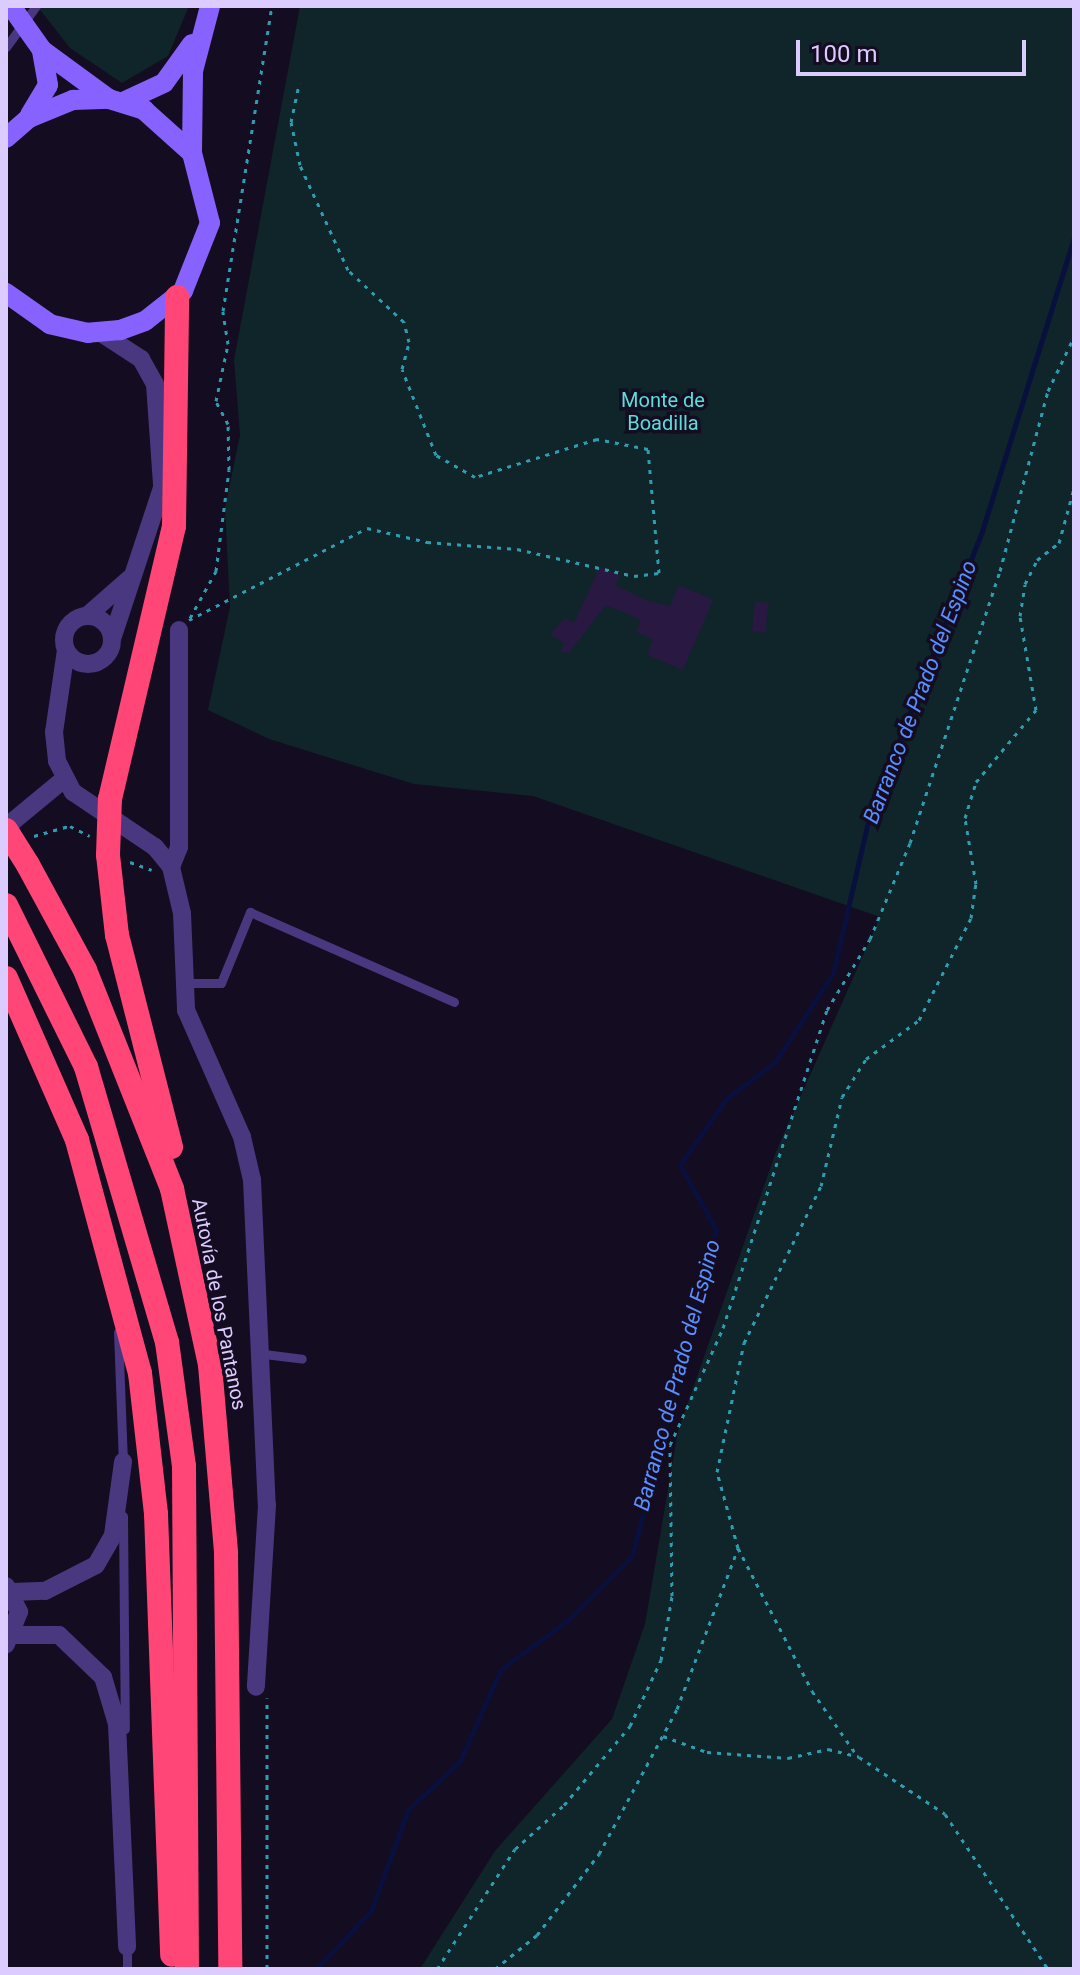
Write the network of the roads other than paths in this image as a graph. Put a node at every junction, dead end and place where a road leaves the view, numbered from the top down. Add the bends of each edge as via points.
1 (36, 6) edge
2 (12, 8) edge
3 (209, 11) edge
4 (6, 47) edge
5 (42, 50) junction
6 (116, 100) junction
7 (29, 118) junction
8 (6, 138) edge
9 (192, 153) junction
10 (7, 295) edge
11 (177, 297) junction
12 (101, 333) junction
13 (171, 352) junction
14 (161, 500) junction
15 (141, 564) junction
16 (88, 615) junction
17 (183, 625) road end
18 (113, 636) junction
19 (66, 650) junction
20 (93, 664) junction
21 (56, 719) junction
22 (64, 779) junction
23 (15, 842) edge
24 (171, 867) junction
25 (6, 905) edge
26 (6, 978) edge
27 (182, 983) junction
28 (454, 1002) dead end
29 (172, 1189) junction
30 (103, 1218) junction
31 (264, 1354) junction
32 (302, 1359) dead end
33 (123, 1462) junction
34 (9, 1589) edge
35 (10, 1640) edge
36 (256, 1687) road end
37 (127, 1947) junction
38 (127, 1969) edge
39 (173, 1969) edge
40 (187, 1969) edge
41 (230, 1969) edge

1 - 4 lane
2 - 5 street, bridge
3 - 6 street via 164,83
3 - 9 street via 188,112
5 - 6 street
5 - 7 street via 48,85
6 - 7 street via 73,100
6 - 9 street via 163,121
7 - 8 street
9 - 11 street via 210,223 197,271
10 - 12 street via 50,324
11 - 12 street via 145,321
11 - 13 highway
12 - 14 street via 141,359 155,384
13 - 14 street via 170,455
13 - 29 highway, bridge via 180,461 174,526 110,799 107,850 117,935 173,1153
14 - 15 street
15 - 16 street
15 - 18 street
16 - 18 street via 101,619
16 - 19 street via 67,627
17 - 24 street via 179,847
18 - 20 street via 108,654
19 - 20 street
19 - 21 street
20 - 21 street
21 - 22 street
22 - 23 street
22 - 24 street via 89,805 155,847
23 - 29 highway, Autovía de los Pantanos via 85,970
24 - 27 street via 182,913
25 - 40 highway via 86,1067 167,1342 184,1466
26 - 30 highway via 49,1063
27 - 28 lane via 221,983 250,912
27 - 31 street via 191,1029 228,1101 252,1180
29 - 41 highway, Autovía de los Pantanos via 208,1352 220,1456
30 - 33 lane via 122,1374
30 - 39 highway via 152,1455
31 - 32 lane
31 - 36 street via 267,1505
33 - 34 street via 113,1535 96,1565 45,1591
33 - 37 lane
34 - 35 street
35 - 37 street via 59,1635 103,1677 117,1724
37 - 38 lane

